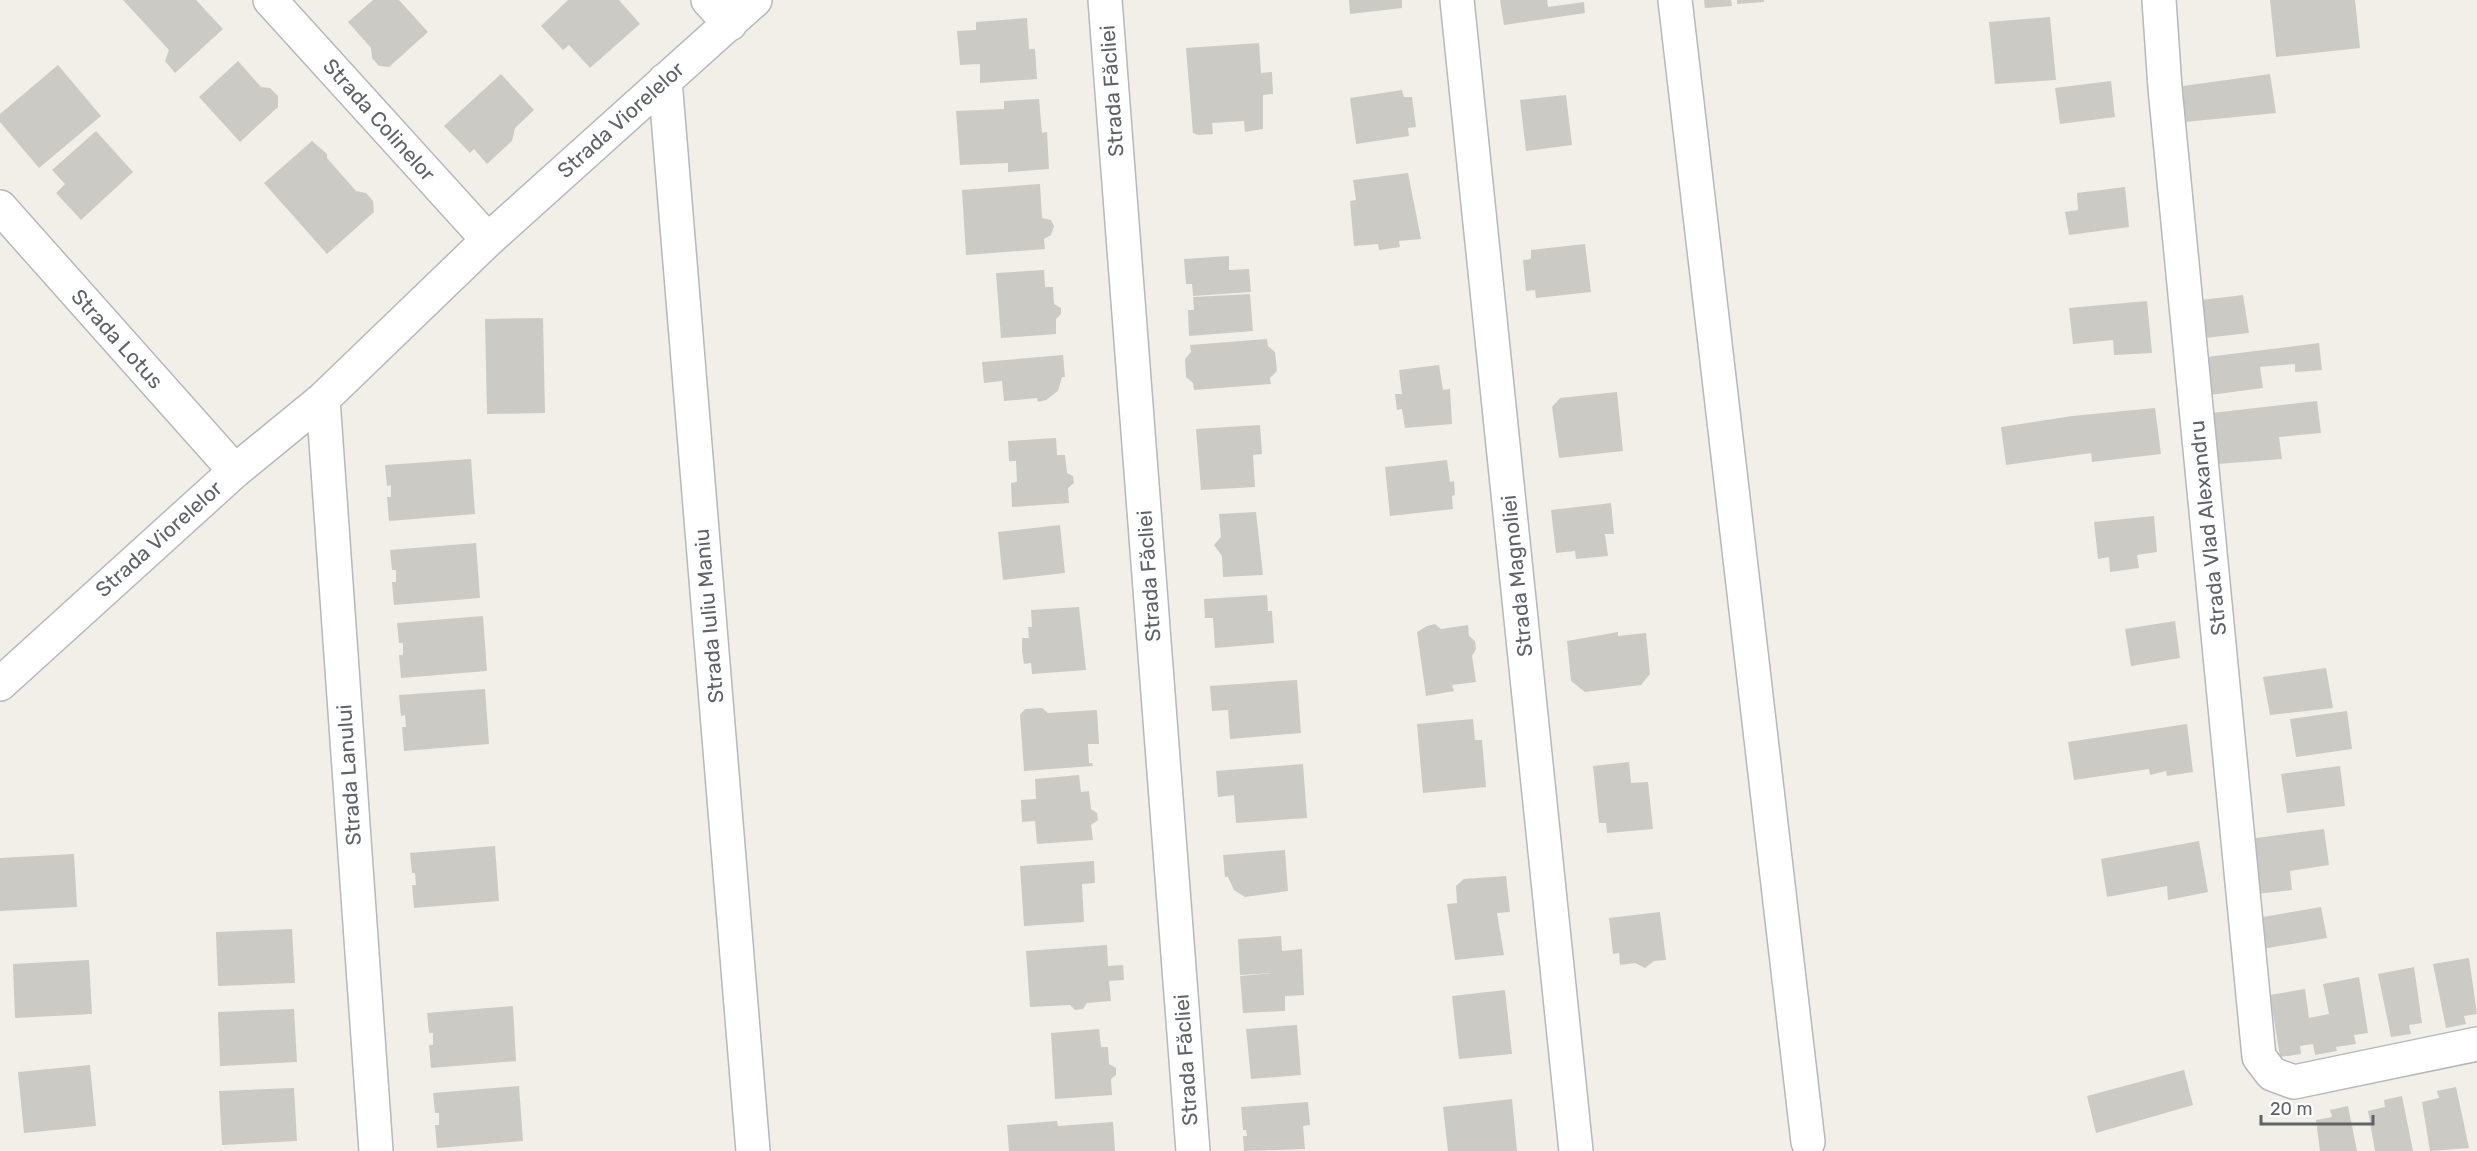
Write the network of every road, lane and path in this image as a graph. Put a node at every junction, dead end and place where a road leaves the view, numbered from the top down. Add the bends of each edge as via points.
1 (270, 0) edge
2 (755, 0) edge
3 (1105, 0) edge
4 (1457, 0) edge
5 (1675, 0) edge
6 (2159, 0) edge
7 (719, 12) edge
8 (665, 80) junction
9 (0, 207) edge
10 (488, 240) junction
11 (323, 399) junction
12 (234, 471) junction
13 (0, 684) edge
14 (2477, 1044) edge
15 (1808, 1142) dead end
16 (376, 1151) edge
17 (753, 1151) edge
18 (1193, 1151) edge
19 (1576, 1151) edge

1 - 10 street, Strada Colinelor
2 - 7 street, Strada Viorelelor
3 - 18 street, Strada Făcliei
4 - 19 street, Strada Magnoliei
5 - 15 street
6 - 14 street, Strada Vlad Alexandru via 2259,1057 2272,1074 2294,1082
7 - 8 street, Strada Viorelelor
8 - 10 street, Strada Viorelelor
8 - 17 street, Strada Iuliu Maniu
9 - 12 street, Strada Lotus
10 - 11 street, Strada Viorelelor
11 - 12 street, Strada Viorelelor
11 - 16 street, Strada Lanului
12 - 13 street, Strada Viorelelor

